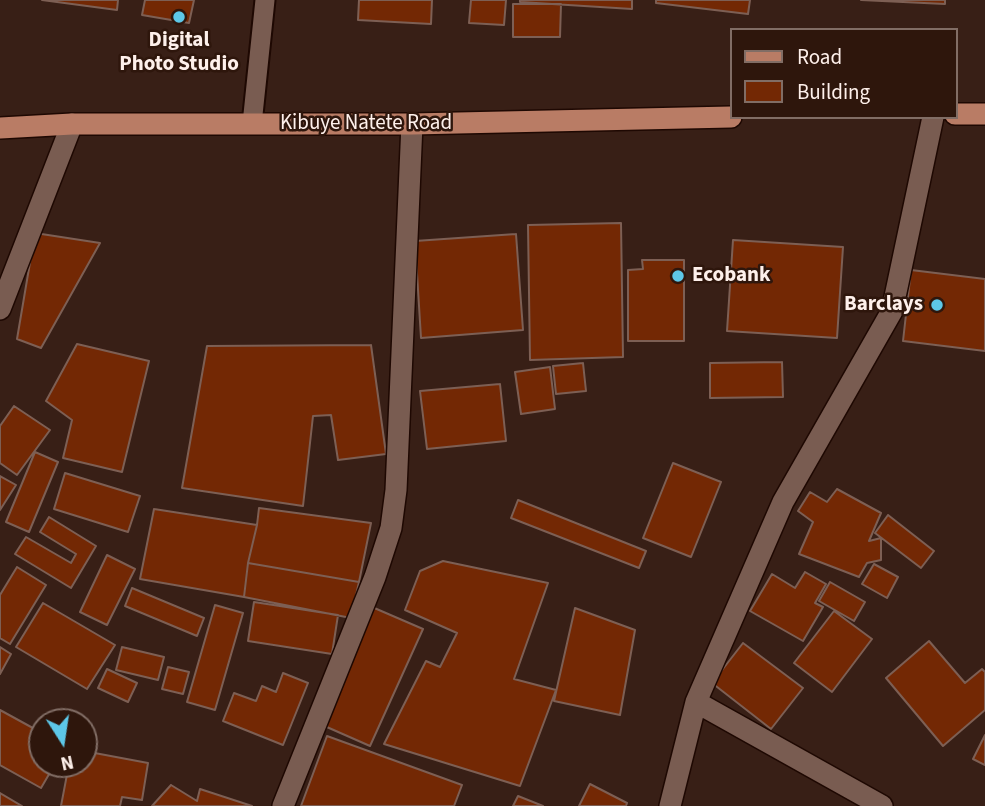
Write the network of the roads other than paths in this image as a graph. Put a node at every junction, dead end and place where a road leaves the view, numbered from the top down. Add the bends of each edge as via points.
1 (265, 0) edge
2 (957, 114) edge
3 (985, 114) edge
4 (730, 117) edge
5 (933, 119) edge
6 (72, 124) junction
7 (252, 124) junction
8 (412, 124) junction
9 (0, 128) edge
10 (0, 309) edge
11 (696, 702) junction
12 (283, 806) edge
13 (670, 806) edge
14 (882, 806) edge

1 - 7 lane
2 - 3 main road
4 - 8 main road, Kibuye Natete Road
5 - 11 street via 892,311 783,502
6 - 7 main road, Kibuye Natete Road
6 - 9 main road, Kibuye Natete Road
6 - 10 street
7 - 8 main road, Kibuye Natete Road
8 - 12 street via 391,528
11 - 13 street
11 - 14 street

